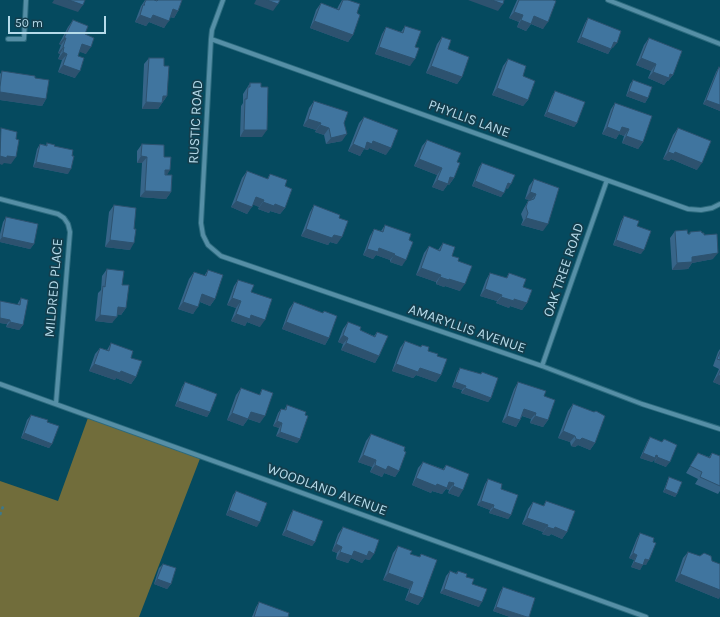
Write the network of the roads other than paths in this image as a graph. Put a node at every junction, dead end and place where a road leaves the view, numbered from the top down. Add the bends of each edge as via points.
1 (26, 0) edge
2 (223, 0) edge
3 (608, 0) edge
4 (8, 39) dead end
5 (211, 40) junction
6 (720, 44) edge
7 (607, 180) junction
8 (0, 199) edge
9 (720, 204) edge
10 (208, 245) joint
11 (542, 366) junction
12 (0, 384) edge
13 (56, 403) junction
14 (720, 429) edge
15 (646, 617) edge

1 - 4 street via 24,39
2 - 5 street, RUSTIC ROAD
3 - 6 street
5 - 7 street, PHYLLIS LANE
5 - 10 street, RUSTIC ROAD via 201,223
7 - 9 street, PHYLLIS LANE via 688,209 701,210
7 - 11 street, OAK TREE ROAD
8 - 13 street, MILDRED PLACE via 58,214 68,224 70,232
10 - 11 street, AMARYLLIS AVENUE via 221,256
11 - 14 street, AMARYLLIS AVENUE via 642,404
12 - 13 street, WOODLAND AVENUE
13 - 15 street, WOODLAND AVENUE

